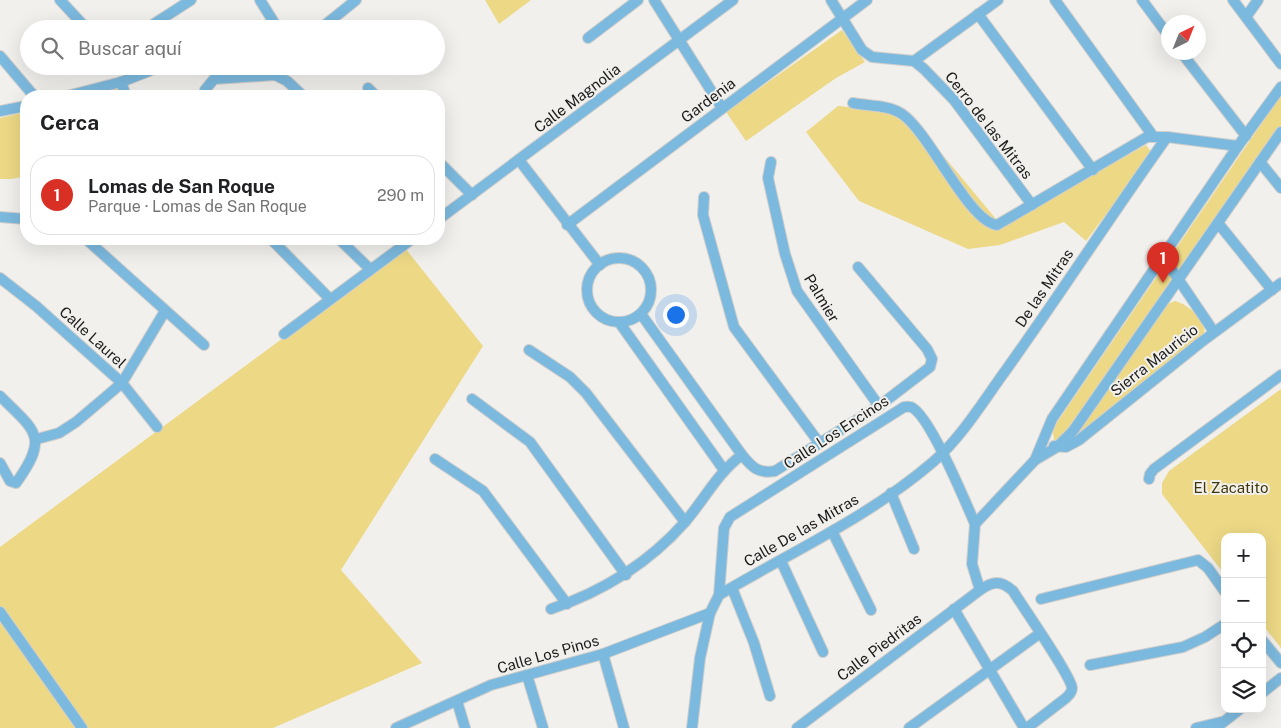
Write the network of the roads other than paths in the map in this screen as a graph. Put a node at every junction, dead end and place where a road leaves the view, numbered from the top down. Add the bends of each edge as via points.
1 (60, 0) edge
2 (191, 0) edge
3 (260, 0) edge
4 (356, 0) edge
5 (638, 0) edge
6 (654, 0) edge
7 (733, 0) edge
8 (831, 0) edge
9 (866, 0) edge
10 (998, 0) edge
11 (1055, 0) edge
12 (1142, 0) edge
13 (1233, 0) edge
14 (1258, 0) edge
15 (175, 4) edge
16 (344, 4) edge
17 (978, 14) junction
18 (1246, 17) junction
19 (842, 18) junction
20 (79, 20) edge
21 (156, 20) edge
22 (272, 20) edge
23 (329, 20) edge
24 (1161, 26) edge
25 (588, 38) dead end
26 (679, 41) junction
27 (0, 56) edge
28 (1188, 60) edge
29 (914, 61) junction
30 (1281, 64) edge
31 (139, 75) edge
32 (257, 75) edge
33 (273, 75) edge
34 (121, 82) junction
35 (1281, 87) edge
36 (29, 90) edge
37 (90, 90) edge
38 (124, 90) edge
39 (205, 90) edge
40 (296, 90) edge
41 (853, 104) dead end
42 (20, 107) edge
43 (722, 108) junction
44 (0, 111) edge
45 (1281, 132) edge
46 (1153, 136) junction
47 (1246, 136) junction
48 (1167, 137) junction
49 (1238, 146) junction
50 (519, 160) junction
51 (770, 162) dead end
52 (1260, 162) junction
53 (445, 168) edge
54 (1093, 170) junction
55 (1281, 188) edge
56 (472, 195) junction
57 (704, 197) dead end
58 (1032, 205) junction
59 (445, 215) edge
60 (0, 217) edge
61 (20, 219) edge
62 (1218, 222) junction
63 (567, 224) junction
64 (93, 245) edge
65 (277, 245) edge
66 (345, 245) edge
67 (404, 245) edge
68 (1164, 258) junction
69 (600, 265) junction
70 (858, 267) dead end
71 (370, 269) junction
72 (0, 278) edge
73 (1178, 282) junction
74 (1281, 283) edge
75 (1272, 290) junction
76 (330, 299) junction
77 (165, 311) junction
78 (641, 314) junction
79 (620, 322) junction
80 (1214, 332) junction
81 (284, 334) dead end
82 (204, 345) dead end
83 (529, 350) dead end
84 (1281, 375) edge
85 (122, 383) junction
86 (0, 396) edge
87 (472, 399) dead end
88 (879, 406) junction
89 (157, 427) dead end
90 (37, 439) junction
91 (1042, 442) junction
92 (820, 444) junction
93 (1057, 447) junction
94 (943, 453) junction
95 (742, 455) junction
96 (434, 459) dead end
97 (1035, 460) junction
98 (0, 464) edge
99 (724, 470) junction
100 (1149, 479) dead end
101 (891, 493) junction
102 (685, 522) junction
103 (975, 524) junction
104 (833, 533) junction
105 (914, 549) dead end
106 (781, 561) junction
107 (626, 575) junction
108 (1221, 586) edge
109 (732, 588) junction
110 (980, 590) junction
111 (719, 595) junction
112 (1041, 599) dead end
113 (568, 604) junction
114 (552, 609) dead end
115 (954, 609) junction
116 (871, 610) dead end
117 (0, 612) edge
118 (710, 614) junction
119 (1221, 627) edge
120 (1039, 634) junction
121 (1266, 645) edge
122 (823, 652) dead end
123 (603, 654) junction
124 (1281, 663) edge
125 (1090, 665) dead end
126 (990, 670) junction
127 (527, 675) junction
128 (1281, 678) edge
129 (1266, 689) edge
130 (770, 696) dead end
131 (458, 701) junction
132 (1235, 713) edge
133 (1225, 721) junction
134 (82, 728) edge
135 (396, 728) edge
136 (465, 728) edge
137 (543, 728) edge
138 (624, 728) edge
139 (692, 728) edge
140 (797, 728) edge
141 (909, 728) edge
142 (1025, 728) edge
143 (1196, 728) edge
144 (1216, 728) edge

1 - 20 street
2 - 15 street
3 - 22 street
4 - 16 street
5 - 25 street
6 - 26 street
7 - 26 street, Calle Magnolia
8 - 19 street
9 - 19 street, Gardenia
10 - 17 street
11 - 46 street
12 - 24 street
13 - 18 street
14 - 18 street
15 - 21 street
16 - 23 street
17 - 29 street
17 - 54 street
18 - 30 street
19 - 29 street via 862,50 872,57
19 - 43 street, Gardenia
26 - 43 street
26 - 50 street, Calle Magnolia
27 - 36 street
28 - 47 street
29 - 58 street, Cerro de las Mitras via 954,100
31 - 34 street
32 - 39 street via 214,79
33 - 40 street via 282,77
34 - 37 street
34 - 38 street
35 - 47 street
41 - 58 street via 894,109 901,113 915,126 962,192 992,224 1005,222
42 - 44 street
43 - 63 street, Gardenia
45 - 52 street
46 - 48 street
46 - 54 street via 1142,139
47 - 49 street
48 - 49 street
48 - 94 street, De las Mitras via 1026,342
49 - 68 street
50 - 56 street, Calle Magnolia
50 - 63 street
51 - 88 street, Palmier via 768,178 797,291
52 - 55 street
52 - 62 street
53 - 56 street
54 - 58 street
56 - 59 street, Calle Magnolia
57 - 92 street via 703,215 734,326
60 - 61 street
62 - 73 street
62 - 75 street
63 - 69 street
64 - 77 street
65 - 76 street
66 - 71 street
67 - 71 street
68 - 73 street
68 - 91 street via 1052,419
69 - 78 street via 624,258 644,270 650,281 651,293
69 - 79 street via 588,282 587,294 598,314
70 - 88 street via 927,349 932,363 923,375
71 - 76 street
72 - 85 street, Calle Laurel
73 - 80 street
73 - 93 street via 1073,431
74 - 75 street, Sierra Mauricio
75 - 80 street, Sierra Mauricio
76 - 81 street
77 - 82 street
77 - 85 street
78 - 79 street
78 - 95 street
79 - 99 street
80 - 93 street, Sierra Mauricio via 1079,440 1066,447
83 - 102 street via 570,377 586,393
84 - 100 street via 1154,469
85 - 89 street, Calle Laurel
85 - 90 street via 76,422 59,433
86 - 90 street via 29,425
87 - 107 street via 530,442
88 - 92 street
90 - 98 street via 14,484
91 - 93 street
91 - 97 street
92 - 95 street via 775,471 754,469
93 - 97 street
94 - 101 street, Calle De las Mitras
94 - 103 street
94 - 111 street, Calle Los Encinos via 920,415 911,407 904,407 730,517 724,528
95 - 99 street
96 - 113 street via 483,491
97 - 103 street
99 - 102 street
101 - 104 street, Calle De las Mitras
101 - 105 street
102 - 107 street via 658,550
103 - 110 street via 972,564
104 - 106 street, Calle De las Mitras
104 - 116 street
106 - 109 street, Calle De las Mitras
106 - 122 street
107 - 113 street
108 - 112 street via 1198,560
109 - 111 street, Calle De las Mitras
109 - 130 street
110 - 115 street, Calle Piedritas
110 - 120 street, Calle Piedritas via 988,584 1006,584
111 - 118 street
113 - 114 street
115 - 126 street
115 - 140 street, Calle Piedritas
117 - 134 street
118 - 123 street, Calle Los Pinos
118 - 139 street via 700,658
119 - 125 street via 1183,647
120 - 126 street
120 - 142 street via 1070,681 1071,693
121 - 124 street
123 - 127 street, Calle Los Pinos
123 - 138 street
126 - 141 street
126 - 142 street
127 - 131 street, Calle Los Pinos via 491,685
127 - 137 street
128 - 129 street
131 - 135 street, Calle Los Pinos
131 - 136 street
132 - 133 street
133 - 143 street
133 - 144 street

